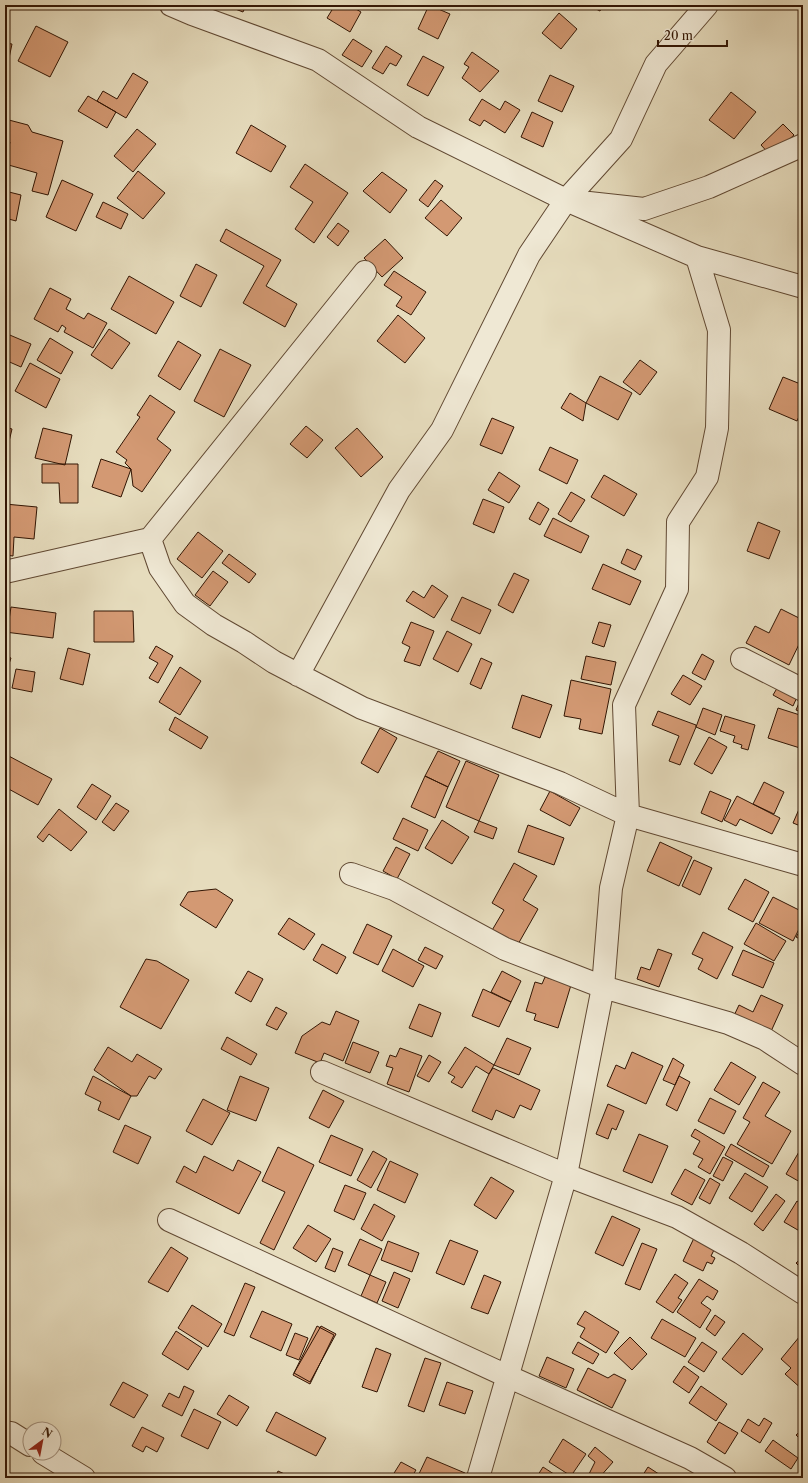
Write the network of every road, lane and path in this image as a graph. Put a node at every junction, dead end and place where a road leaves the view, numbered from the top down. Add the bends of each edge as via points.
1 (171, 5) edge
2 (707, 5) edge
3 (803, 145) edge
4 (566, 200) junction
5 (697, 257) junction
6 (365, 272) dead end
7 (803, 287) edge
8 (150, 539) junction
9 (5, 572) edge
10 (742, 659) dead end
11 (298, 675) junction
12 (803, 690) edge
13 (628, 815) junction
14 (803, 864) edge
15 (351, 874) dead end
16 (603, 987) junction
17 (803, 1064) edge
18 (322, 1072) dead end
19 (566, 1175) junction
20 (169, 1220) dead end
21 (803, 1293) edge
22 (507, 1376) junction
23 (5, 1432) edge
24 (22, 1440) edge
25 (57, 1461) edge
26 (84, 1478) edge
27 (478, 1478) edge
28 (725, 1478) edge

1 - 4 street via 318,60 418,126
2 - 4 street via 656,64 621,139
3 - 4 street via 709,187 644,210
4 - 5 street
4 - 11 street via 529,254 442,430 399,490
5 - 7 street
5 - 13 street via 719,330 717,428 707,477 678,522 677,589 624,705
6 - 8 street
8 - 9 street
8 - 11 street via 160,568 185,604 214,625
10 - 12 street
11 - 13 street via 362,708 560,783
13 - 14 street
13 - 16 street via 611,888
15 - 16 street via 394,889 505,949
16 - 17 street via 728,1023 765,1039
16 - 19 street
18 - 19 street
19 - 21 street via 677,1217 741,1253
19 - 22 street
20 - 22 street
22 - 27 street
22 - 28 street via 690,1458
23 - 24 street
25 - 26 street

